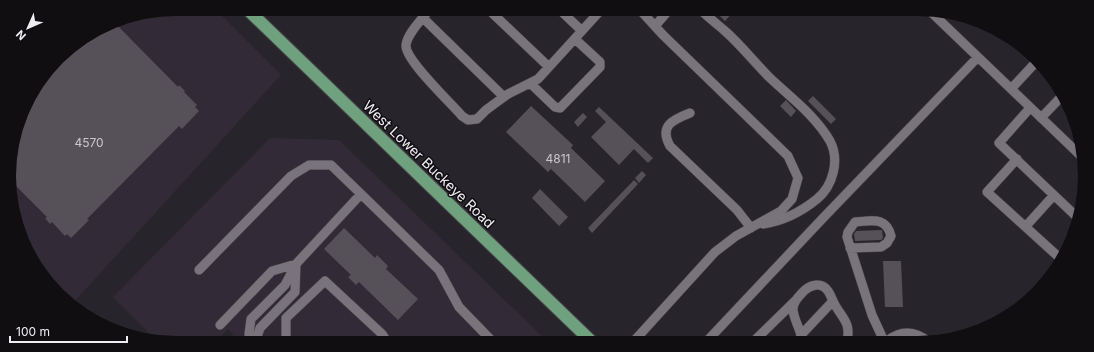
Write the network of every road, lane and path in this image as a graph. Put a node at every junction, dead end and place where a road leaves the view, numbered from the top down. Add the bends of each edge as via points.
1 (254, 16) edge
2 (424, 16) edge
3 (428, 16) edge
4 (495, 16) edge
5 (566, 16) edge
6 (596, 16) edge
7 (646, 16) edge
8 (664, 16) edge
9 (708, 16) edge
10 (938, 17) edge
11 (655, 26) junction
12 (582, 31) junction
13 (575, 39) junction
14 (978, 57) junction
15 (1033, 65) edge
16 (549, 68) junction
17 (530, 83) junction
18 (1010, 89) junction
19 (504, 97) junction
20 (1059, 100) edge
21 (1030, 108) junction
22 (690, 113) dead end
23 (1041, 118) junction
24 (1076, 152) edge
25 (1017, 159) junction
26 (361, 194) junction
27 (1054, 195) junction
28 (1074, 214) edge
29 (754, 226) junction
30 (1026, 226) junction
31 (850, 248) junction
32 (1057, 255) edge
33 (296, 264) junction
34 (199, 270) dead end
35 (798, 298) junction
36 (833, 301) junction
37 (220, 325) dead end
38 (249, 336) edge
39 (257, 336) edge
40 (286, 336) edge
41 (383, 336) edge
42 (488, 336) edge
43 (586, 336) edge
44 (639, 336) edge
45 (712, 336) edge
46 (759, 336) edge
47 (799, 336) edge
48 (802, 336) edge
49 (848, 336) edge
50 (882, 336) edge
51 (893, 336) edge
52 (921, 336) edge

1 - 43 main road, West Lower Buckeye Road
2 - 19 street via 408,38 406,48 414,64 462,116 468,120 478,119
3 - 19 street
4 - 16 street
5 - 12 street
6 - 12 street
7 - 11 street
8 - 11 street
9 - 29 street via 808,113 830,142 835,155 834,174 824,193 806,208 788,217
10 - 14 street
11 - 29 street via 788,156 798,178 792,199 781,211
12 - 13 street
13 - 16 street
13 - 17 street via 600,62 600,67 560,108
14 - 18 street
14 - 45 street
15 - 18 street
16 - 17 street
17 - 19 street
18 - 21 street
20 - 23 street
21 - 23 street
21 - 25 street via 1000,143
22 - 29 street via 671,121 667,127 666,139 670,146
23 - 24 street
25 - 27 street
25 - 30 street via 987,192
26 - 33 street
26 - 34 street via 331,165 309,165 291,176
26 - 42 street via 439,270 459,307
27 - 28 street
27 - 30 street
29 - 44 street via 715,252
30 - 32 street
31 - 31 street via 847,237 855,222 878,220 890,229 891,236 882,247
31 - 50 street via 872,315
33 - 37 street via 272,271
33 - 38 street via 285,285 251,319
33 - 39 street via 295,292 260,328
35 - 36 street via 804,290 817,284 825,287
35 - 46 street
35 - 47 street via 793,306 793,314
36 - 48 street
36 - 49 street via 847,322
40 - 41 street via 286,318 325,281
51 - 52 street via 906,333

